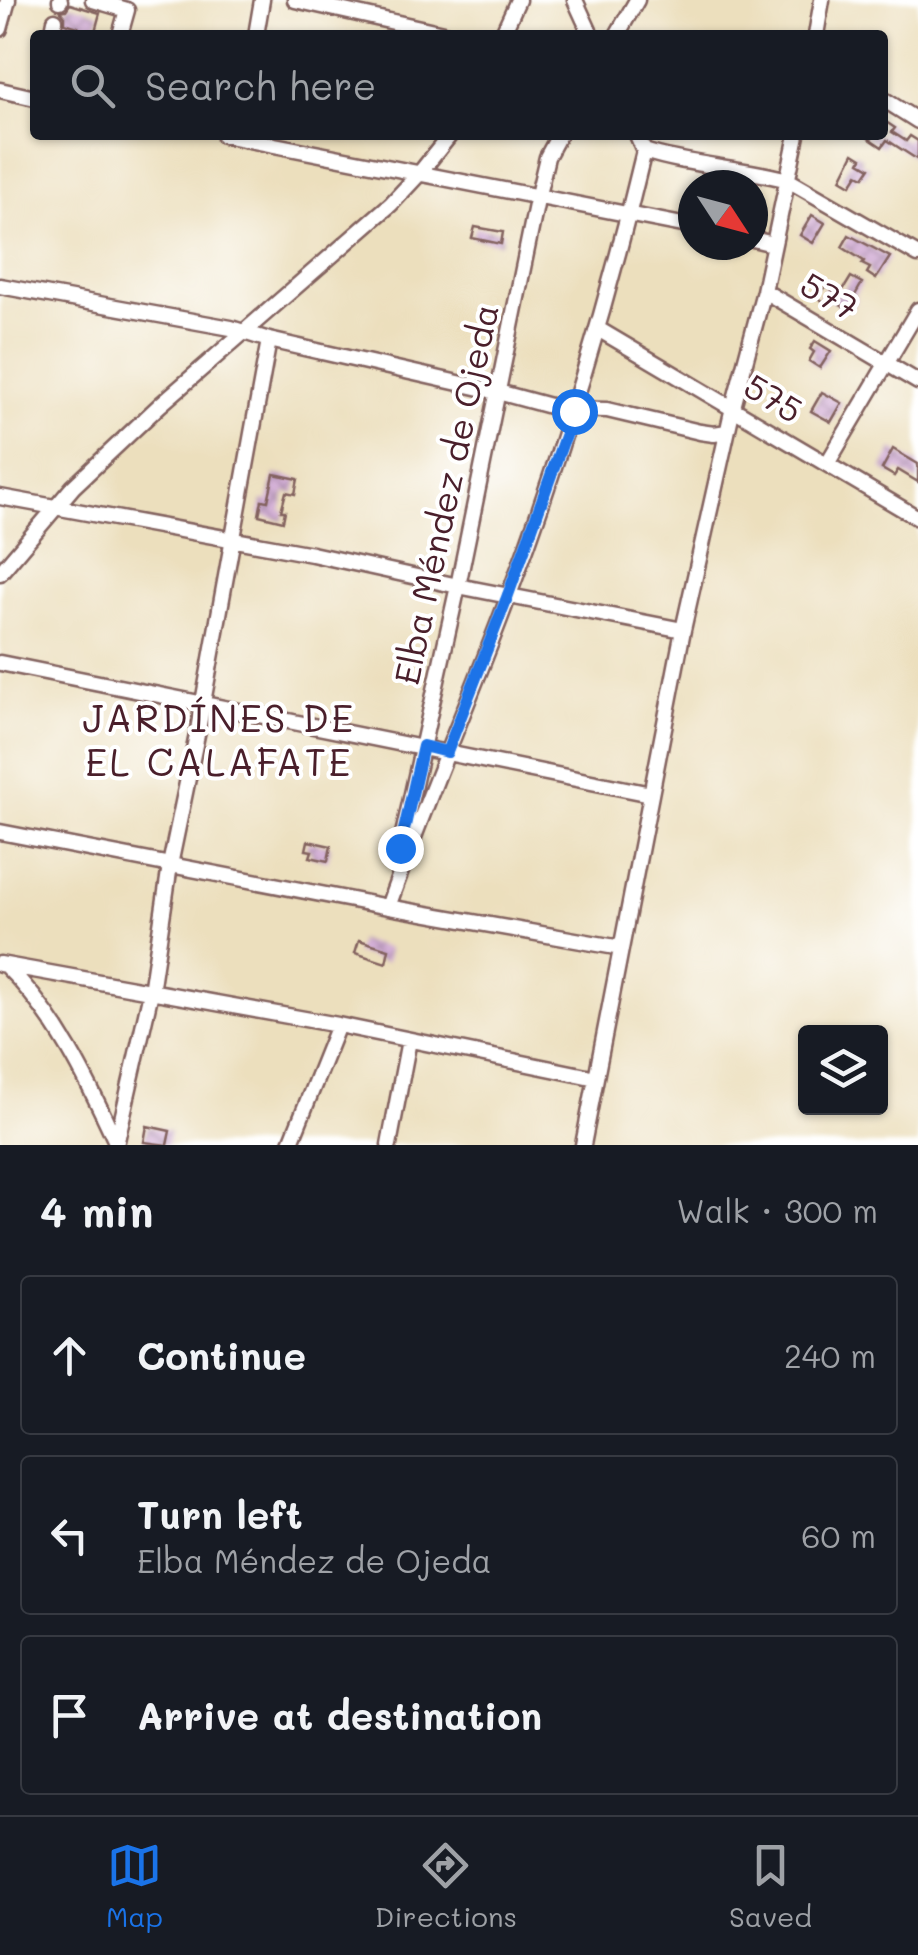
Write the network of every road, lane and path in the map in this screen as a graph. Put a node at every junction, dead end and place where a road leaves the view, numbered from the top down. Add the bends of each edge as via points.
1 (8, 0) edge
2 (262, 0) edge
3 (294, 0) edge
4 (518, 0) edge
5 (575, 0) edge
6 (637, 0) edge
7 (822, 0) edge
8 (98, 1) edge
9 (0, 30) edge
10 (121, 30) edge
11 (257, 30) edge
12 (429, 30) edge
13 (504, 30) edge
14 (589, 30) edge
15 (620, 30) edge
16 (817, 30) edge
17 (0, 90) edge
18 (30, 97) edge
19 (888, 102) edge
20 (918, 120) edge
21 (252, 140) edge
22 (446, 140) edge
23 (556, 140) edge
24 (639, 140) edge
25 (796, 140) edge
26 (644, 151) junction
27 (420, 174) junction
28 (788, 180) junction
29 (538, 195) junction
30 (629, 214) junction
31 (678, 224) edge
32 (768, 243) edge
33 (773, 244) junction
34 (918, 255) edge
35 (0, 286) edge
36 (764, 291) junction
37 (918, 310) edge
38 (598, 329) junction
39 (245, 331) junction
40 (269, 340) junction
41 (887, 363) junction
42 (918, 382) edge
43 (498, 392) junction
44 (733, 407) junction
45 (574, 411) junction
46 (728, 432) junction
47 (828, 464) junction
48 (0, 497) edge
49 (54, 508) junction
50 (918, 518) edge
51 (232, 539) junction
52 (0, 573) edge
53 (458, 586) junction
54 (508, 595) junction
55 (683, 630) junction
56 (0, 662) edge
57 (202, 702) junction
58 (423, 746) junction
59 (447, 752) junction
60 (651, 794) junction
61 (0, 832) edge
62 (170, 865) junction
63 (402, 868) junction
64 (388, 907) junction
65 (621, 948) junction
66 (2, 964) edge
67 (151, 992) junction
68 (338, 1025) junction
69 (409, 1040) junction
70 (596, 1078) junction
71 (116, 1144) edge
72 (290, 1145) edge
73 (389, 1145) edge
74 (584, 1145) edge

1 - 9 street
2 - 11 street
3 - 12 street
4 - 13 street
5 - 14 street
6 - 15 street
7 - 16 street
8 - 10 street via 127,10
17 - 18 street
19 - 20 street
21 - 27 street
22 - 27 street
23 - 29 street, Elba Méndez de Ojeda
24 - 26 street
25 - 28 street
26 - 28 street
26 - 30 street
27 - 29 street
27 - 39 street
28 - 33 street
28 - 34 street
29 - 30 street
29 - 43 street, Elba Méndez de Ojeda
30 - 31 street
30 - 38 street
32 - 33 street
33 - 36 street
35 - 39 street
36 - 41 street, 577
36 - 44 street
37 - 41 street
38 - 44 street, 575
38 - 45 street
39 - 40 street
39 - 49 street
40 - 43 street
40 - 51 street
41 - 42 street, 577
41 - 47 street
43 - 45 street
43 - 53 street, Elba Méndez de Ojeda
44 - 46 street
44 - 47 street, 575
45 - 46 street via 607,410 700,432
45 - 54 street
46 - 55 street
47 - 50 street, 575
48 - 49 street
49 - 51 street
49 - 52 street
51 - 53 street
51 - 57 street
53 - 54 street
53 - 58 street, Elba Méndez de Ojeda
54 - 55 street
54 - 59 street
55 - 60 street
56 - 57 street
57 - 58 street
57 - 62 street
58 - 59 street
58 - 63 street, Elba Méndez de Ojeda via 400,848
59 - 60 street
59 - 63 street
60 - 65 street
61 - 62 street
62 - 64 street
62 - 67 street
63 - 64 street
64 - 65 street
65 - 70 street
66 - 67 street
66 - 71 street via 70,1049
67 - 68 street
67 - 71 street
68 - 69 street
68 - 72 street
69 - 70 street
69 - 73 street
70 - 74 street

